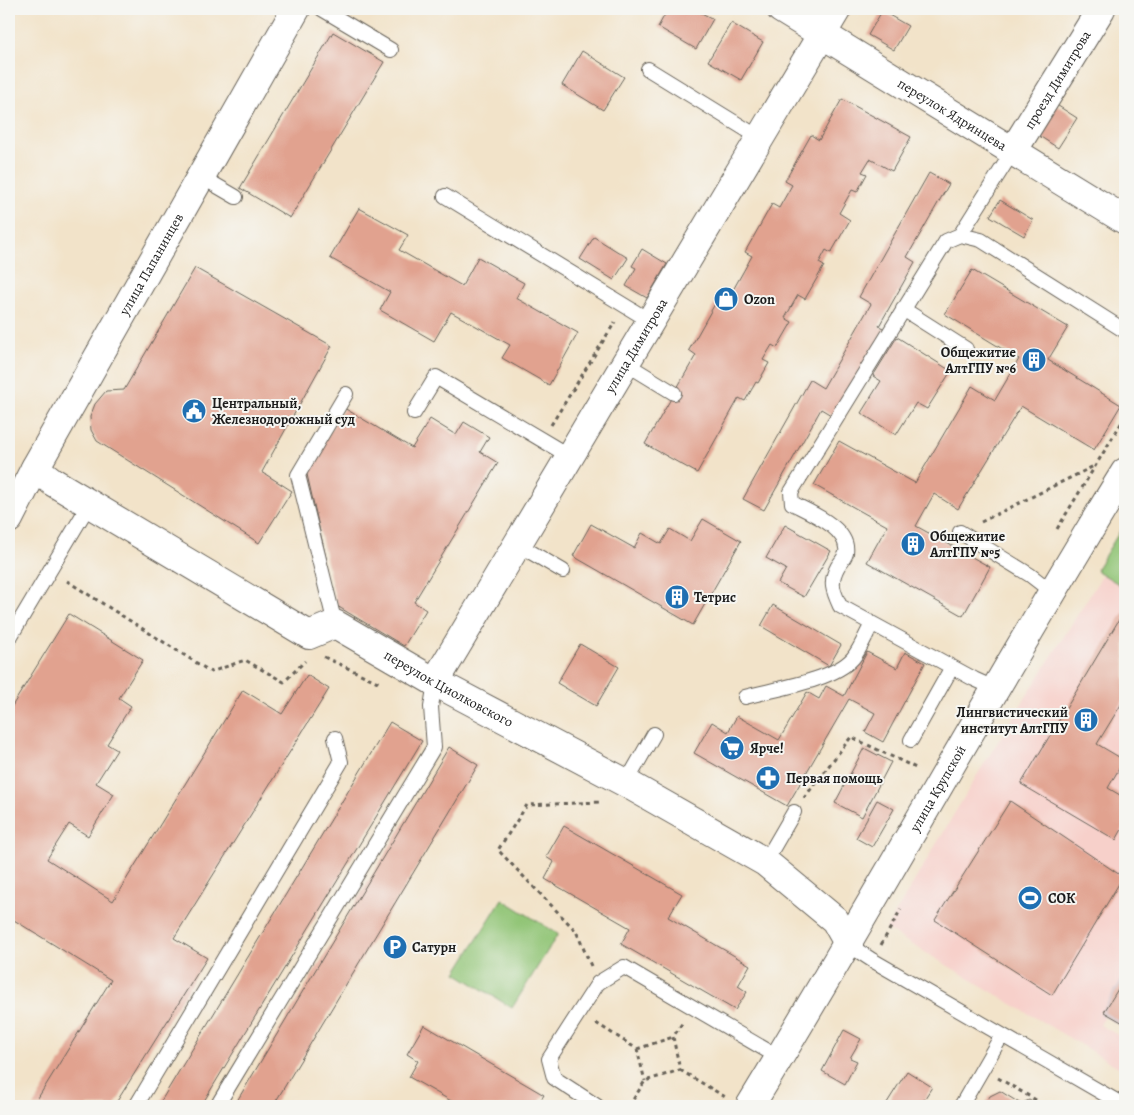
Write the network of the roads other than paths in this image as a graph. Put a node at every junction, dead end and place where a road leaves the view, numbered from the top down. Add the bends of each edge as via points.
1 (296, 9) edge
2 (322, 9) edge
3 (781, 9) edge
4 (837, 9) edge
5 (1101, 9) edge
6 (822, 33) junction
7 (391, 50) dead end
8 (648, 69) dead end
9 (760, 138) junction
10 (1013, 151) junction
11 (200, 176) junction
12 (445, 196) dead end
13 (236, 197) dead end
14 (1125, 220) edge
15 (960, 235) junction
16 (903, 309) junction
17 (650, 321) junction
18 (1125, 331) edge
19 (966, 349) dead end
20 (625, 363) junction
21 (674, 393) dead end
22 (346, 394) dead end
23 (414, 414) dead end
24 (569, 456) junction
25 (35, 468) junction
26 (1122, 485) edge
27 (90, 503) junction
28 (9, 519) edge
29 (960, 532) road end
30 (517, 544) junction
31 (563, 571) dead end
32 (1052, 592) junction
33 (335, 624) junction
34 (872, 624) junction
35 (9, 639) edge
36 (952, 667) junction
37 (435, 682) junction
38 (996, 689) junction
39 (745, 697) dead end
40 (654, 734) dead end
41 (335, 738) dead end
42 (911, 740) dead end
43 (626, 783) junction
44 (794, 812) road end
45 (765, 862) junction
46 (849, 944) junction
47 (1002, 1035) junction
48 (780, 1058) junction
49 (740, 1103) edge
50 (136, 1106) edge
51 (217, 1106) edge
52 (597, 1106) edge
53 (961, 1106) edge
54 (1125, 1106) edge

1 - 11 street, улица Папанинцев
2 - 7 lane
3 - 6 street, переулок Ядринцева
4 - 6 street, улица Димитрова
5 - 10 street, проезд Димитрова
6 - 9 street, улица Димитрова
6 - 10 street, переулок Ядринцева
8 - 9 lane
9 - 17 street, улица Димитрова
10 - 14 street, переулок Ядринцева
10 - 15 lane
11 - 13 lane
11 - 25 street, улица Папанинцев
12 - 17 lane
15 - 16 lane via 946,240
15 - 18 lane via 981,240
16 - 19 lane
16 - 34 lane via 791,492 792,503 832,524 845,544 846,554 833,575 831,588 840,606
17 - 20 street, улица Димитрова
20 - 21 lane
20 - 24 street, улица Димитрова
22 - 33 lane via 298,475
23 - 24 lane via 436,377
24 - 30 street, улица Димитрова
25 - 27 street
25 - 28 street, улица Папанинцев
26 - 32 street, улица Крупской
27 - 33 street via 309,635
27 - 35 lane
29 - 32 lane
30 - 31 lane
30 - 37 street, улица Димитрова
32 - 38 street, улица Крупской
33 - 37 street, переулок Циолковского
34 - 36 lane
34 - 39 lane via 854,657 842,667 822,676
36 - 38 lane
36 - 42 lane
37 - 43 street, переулок Циолковского
37 - 51 lane via 431,707 434,747
38 - 46 street, улица Крупской
40 - 43 lane
41 - 50 lane via 341,762
43 - 45 street, переулок Циолковского
44 - 45 lane
45 - 46 street, переулок Циолковского via 835,920
46 - 47 lane
46 - 48 street, улица Крупской
47 - 53 lane
47 - 54 lane
48 - 49 street, улица Крупской
48 - 52 lane via 624,967 598,983 549,1059 554,1078

